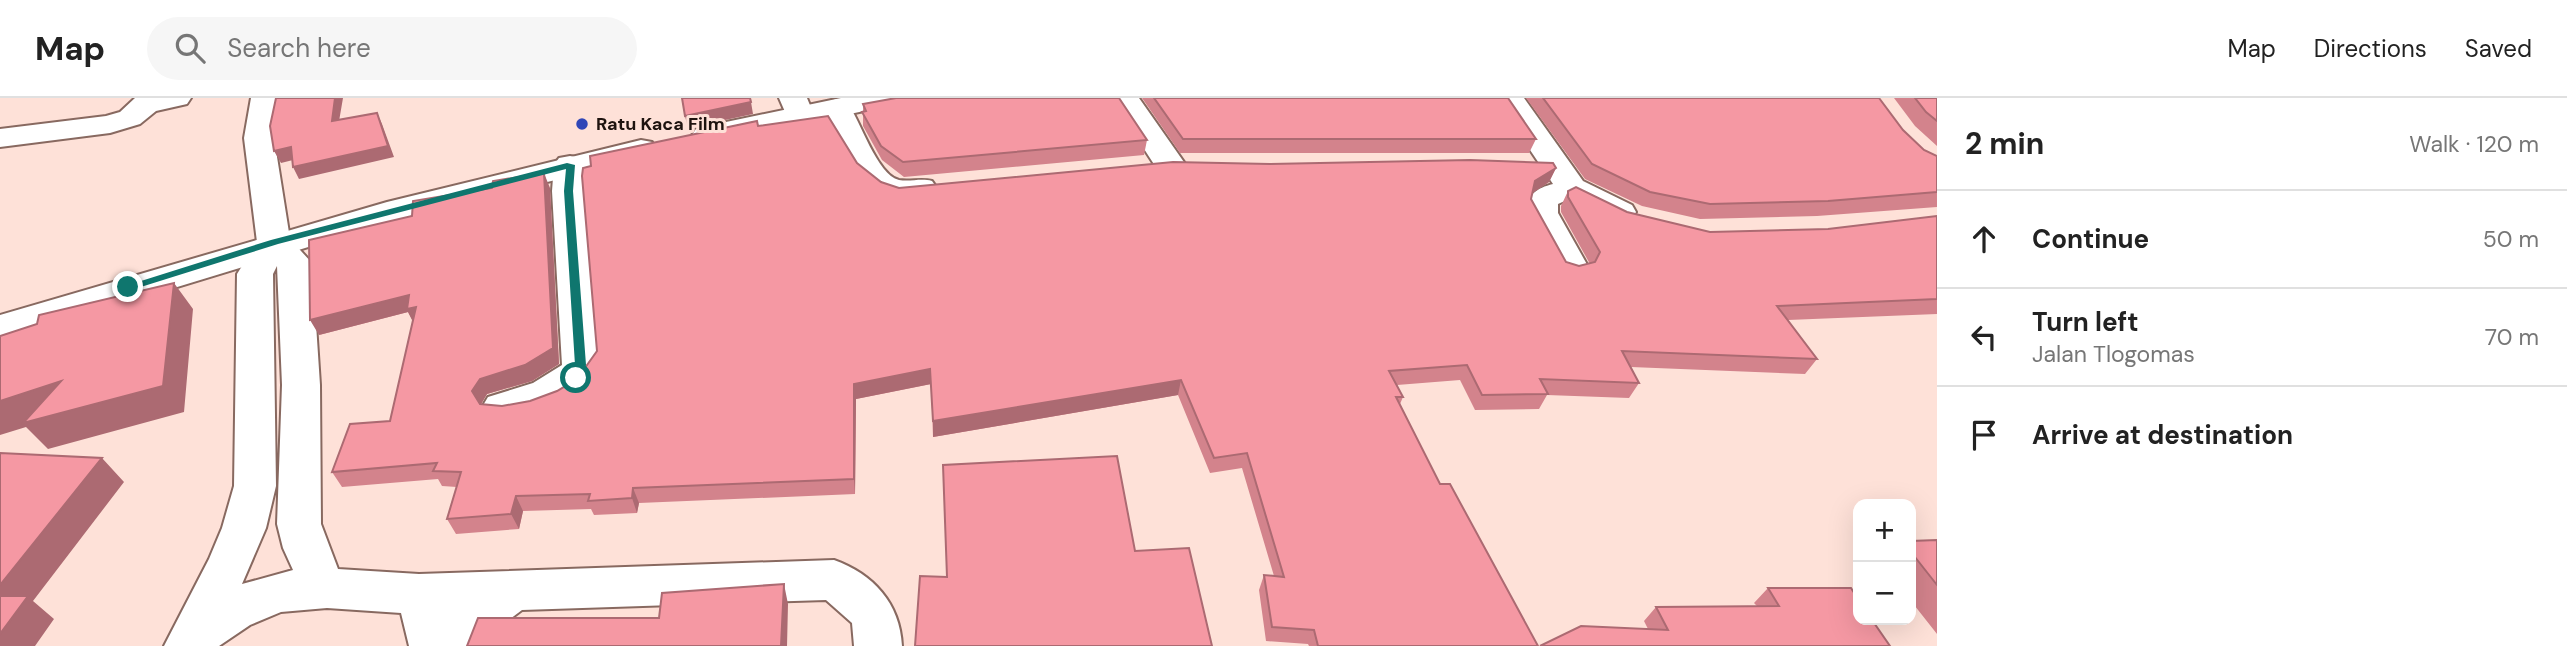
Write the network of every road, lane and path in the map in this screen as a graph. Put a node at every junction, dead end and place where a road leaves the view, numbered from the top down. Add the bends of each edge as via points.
1 (177, 98) edge
2 (265, 98) edge
3 (883, 98) edge
4 (1125, 98) edge
5 (1509, 98) edge
6 (796, 107) edge
7 (837, 107) junction
8 (0, 138) edge
9 (570, 165) junction
10 (1516, 165) edge
11 (1170, 166) edge
12 (1564, 177) junction
13 (954, 185) edge
14 (1654, 223) edge
15 (274, 242) junction
16 (1572, 268) edge
17 (0, 328) edge
18 (301, 385) junction
19 (256, 398) junction
20 (502, 407) edge
21 (302, 472) junction
22 (255, 485) junction
23 (324, 588) junction
24 (510, 593) junction
25 (419, 594) junction
26 (190, 642) edge
27 (435, 646) edge
28 (878, 646) edge

1 - 8 street via 146,104 130,118 110,124
2 - 15 street via 260,138
3 - 7 street
4 - 11 street
5 - 12 street
6 - 7 street
6 - 9 street via 671,143
7 - 13 street via 880,183 900,190
9 - 15 street
9 - 20 street via 581,365 566,386
10 - 12 street
12 - 14 street via 1631,217
12 - 16 street via 1542,203 1542,213
15 - 17 street
15 - 18 street via 295,263
15 - 19 street via 255,274
18 - 19 street
18 - 21 street
19 - 22 street
21 - 22 street
21 - 23 street via 299,524
22 - 26 street via 244,528
23 - 25 street
23 - 26 street via 274,593 251,601
24 - 25 street
24 - 27 street
24 - 28 street via 834,580 864,601 879,624
25 - 27 street

